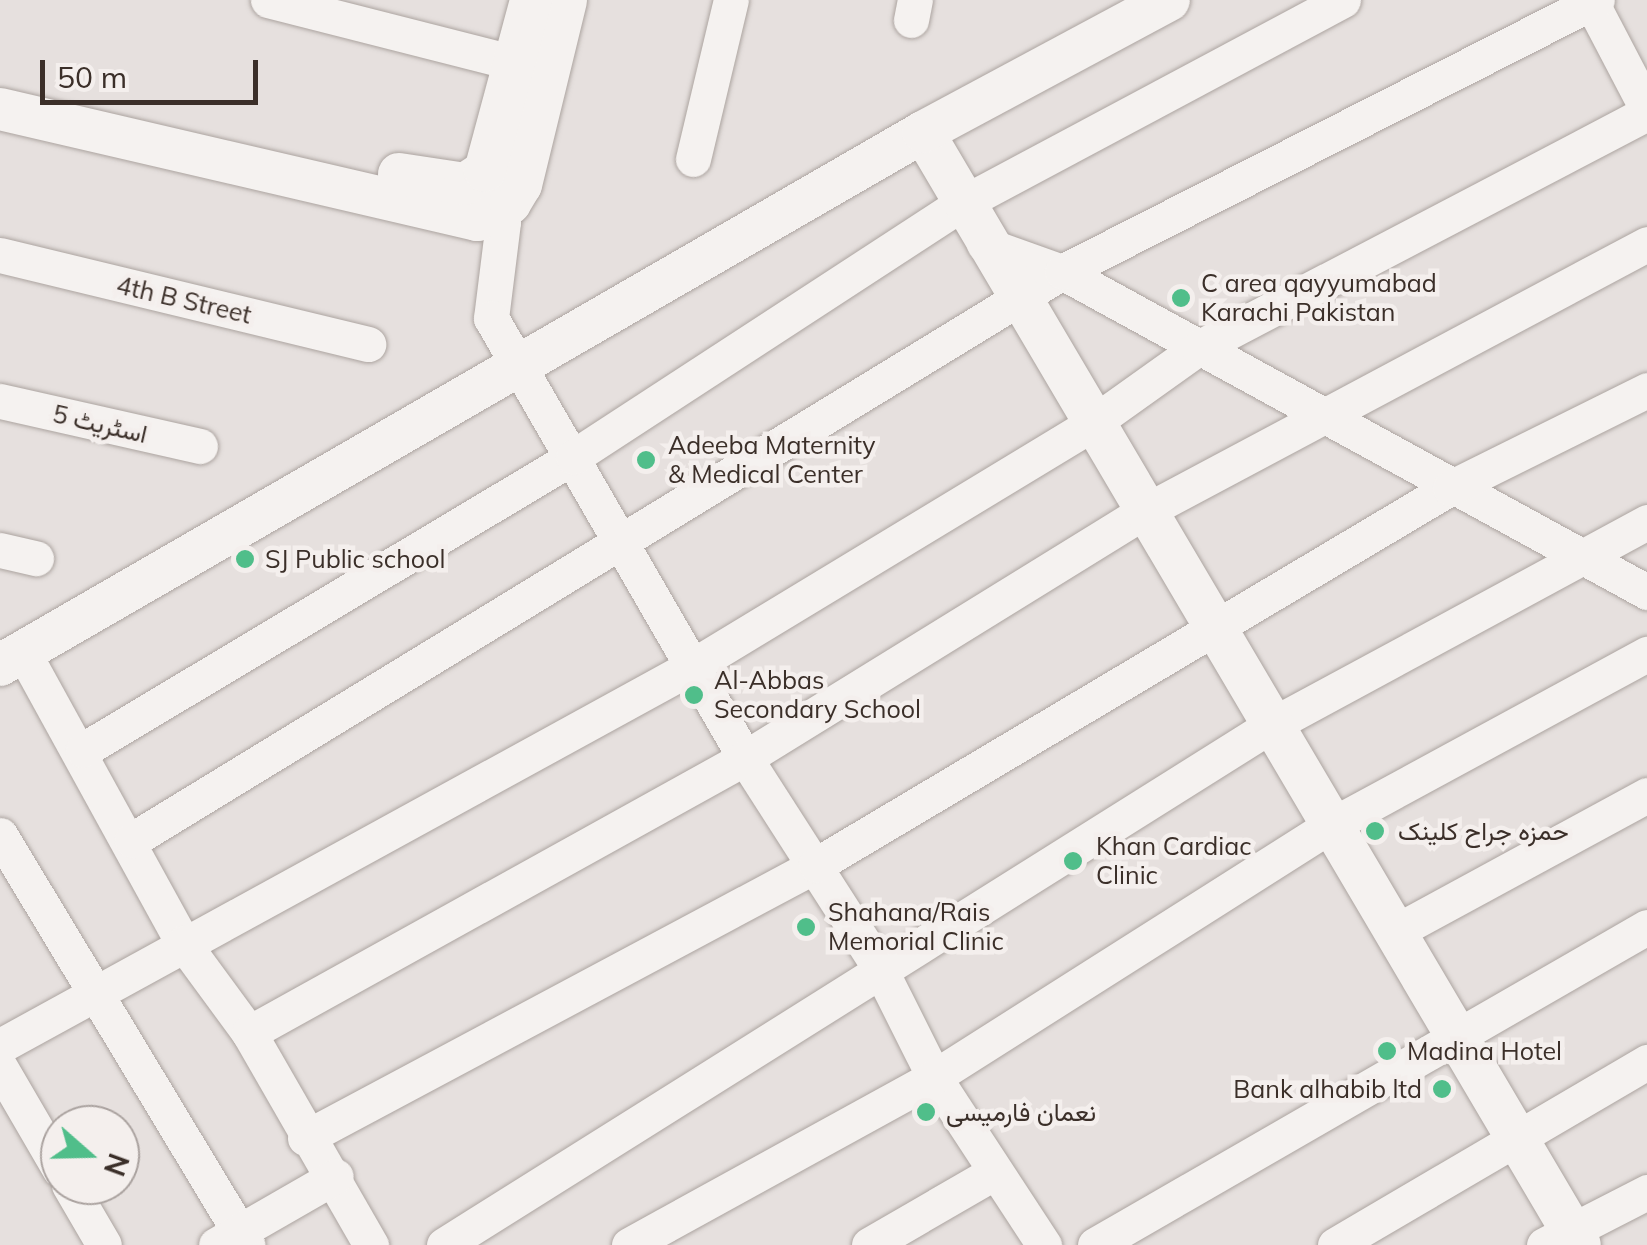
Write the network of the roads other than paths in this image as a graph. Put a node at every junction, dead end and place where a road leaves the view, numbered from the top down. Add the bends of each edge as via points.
1 (268, 0) edge
2 (531, 0) edge
3 (566, 0) edge
4 (730, 0) edge
5 (1169, 0) edge
6 (1343, 0) edge
7 (1593, 1) edge
8 (515, 63) junction
9 (0, 79) edge
10 (0, 109) edge
11 (1647, 111) edge
12 (923, 132) junction
13 (693, 159) dead end
14 (484, 204) junction
15 (962, 204) junction
16 (984, 244) junction
17 (1647, 244) edge
18 (0, 256) edge
19 (1062, 272) junction
20 (1016, 300) junction
21 (368, 344) dead end
22 (1198, 348) junction
23 (520, 370) junction
24 (1647, 390) edge
25 (0, 401) edge
26 (1326, 419) junction
27 (1090, 424) junction
28 (200, 446) dead end
29 (573, 457) junction
30 (1450, 488) junction
31 (1142, 512) junction
32 (1647, 522) edge
33 (619, 538) junction
34 (0, 550) edge
35 (1582, 557) junction
36 (36, 558) dead end
37 (1647, 592) edge
38 (1210, 627) junction
39 (1647, 654) edge
40 (11, 658) edge
41 (691, 667) junction
42 (1270, 726) junction
43 (83, 750) junction
44 (745, 758) junction
45 (1647, 795) edge
46 (1330, 826) junction
47 (0, 836) edge
48 (132, 840) junction
49 (816, 865) junction
50 (1647, 927) edge
51 (1394, 933) junction
52 (183, 943) junction
53 (879, 967) junction
54 (94, 993) junction
55 (1453, 1032) junction
56 (249, 1033) junction
57 (0, 1046) edge
58 (1647, 1062) edge
59 (0, 1067) edge
60 (934, 1078) junction
61 (1514, 1134) junction
62 (40, 1136) edge
63 (305, 1138) junction
64 (995, 1172) junction
65 (336, 1176) junction
66 (1647, 1192) edge
67 (81, 1205) edge
68 (234, 1240) edge
69 (1565, 1240) edge
70 (104, 1245) edge
71 (371, 1245) edge
72 (444, 1245) edge
73 (630, 1245) edge
74 (869, 1245) edge
75 (1044, 1245) edge
76 (1095, 1245) edge
77 (1335, 1245) edge

1 - 8 street
2 - 8 street
3 - 14 street via 521,184
4 - 13 street
5 - 12 street
6 - 15 street
7 - 11 street
7 - 19 street
8 - 14 street
9 - 14 street via 446,185
10 - 14 street
11 - 22 street
12 - 15 street
12 - 23 street
14 - 23 street via 491,318
15 - 16 street
15 - 29 street
16 - 19 street
16 - 20 street
17 - 26 street
18 - 21 street, 4th B Street
19 - 20 street
19 - 22 street
20 - 27 street
20 - 33 street
22 - 26 street
22 - 27 street
23 - 29 street
23 - 40 street
24 - 30 street
25 - 28 street, اسٹریٹ 5
26 - 30 street
26 - 31 street
27 - 31 street
27 - 41 street
29 - 33 street
29 - 43 street
30 - 35 street
30 - 38 street
31 - 38 street
31 - 44 street
32 - 35 street
33 - 41 street
33 - 48 street
34 - 36 street
35 - 37 street
35 - 42 street
38 - 42 street
38 - 49 street
39 - 46 street
40 - 43 street
41 - 44 street
41 - 52 street
42 - 46 street
42 - 53 street
43 - 48 street
44 - 49 street
44 - 56 street
45 - 51 street
46 - 51 street
46 - 60 street
47 - 54 street
48 - 52 street
49 - 53 street
49 - 63 street
50 - 55 street
51 - 55 street
52 - 54 street
52 - 56 street
53 - 60 street
53 - 72 street
54 - 57 street
54 - 68 street
55 - 61 street
55 - 76 street
56 - 63 street
58 - 61 street
59 - 62 street
60 - 64 street
60 - 73 street
61 - 69 street
61 - 77 street
63 - 65 street
64 - 74 street
64 - 75 street
65 - 68 street
65 - 71 street
66 - 69 street
67 - 70 street

